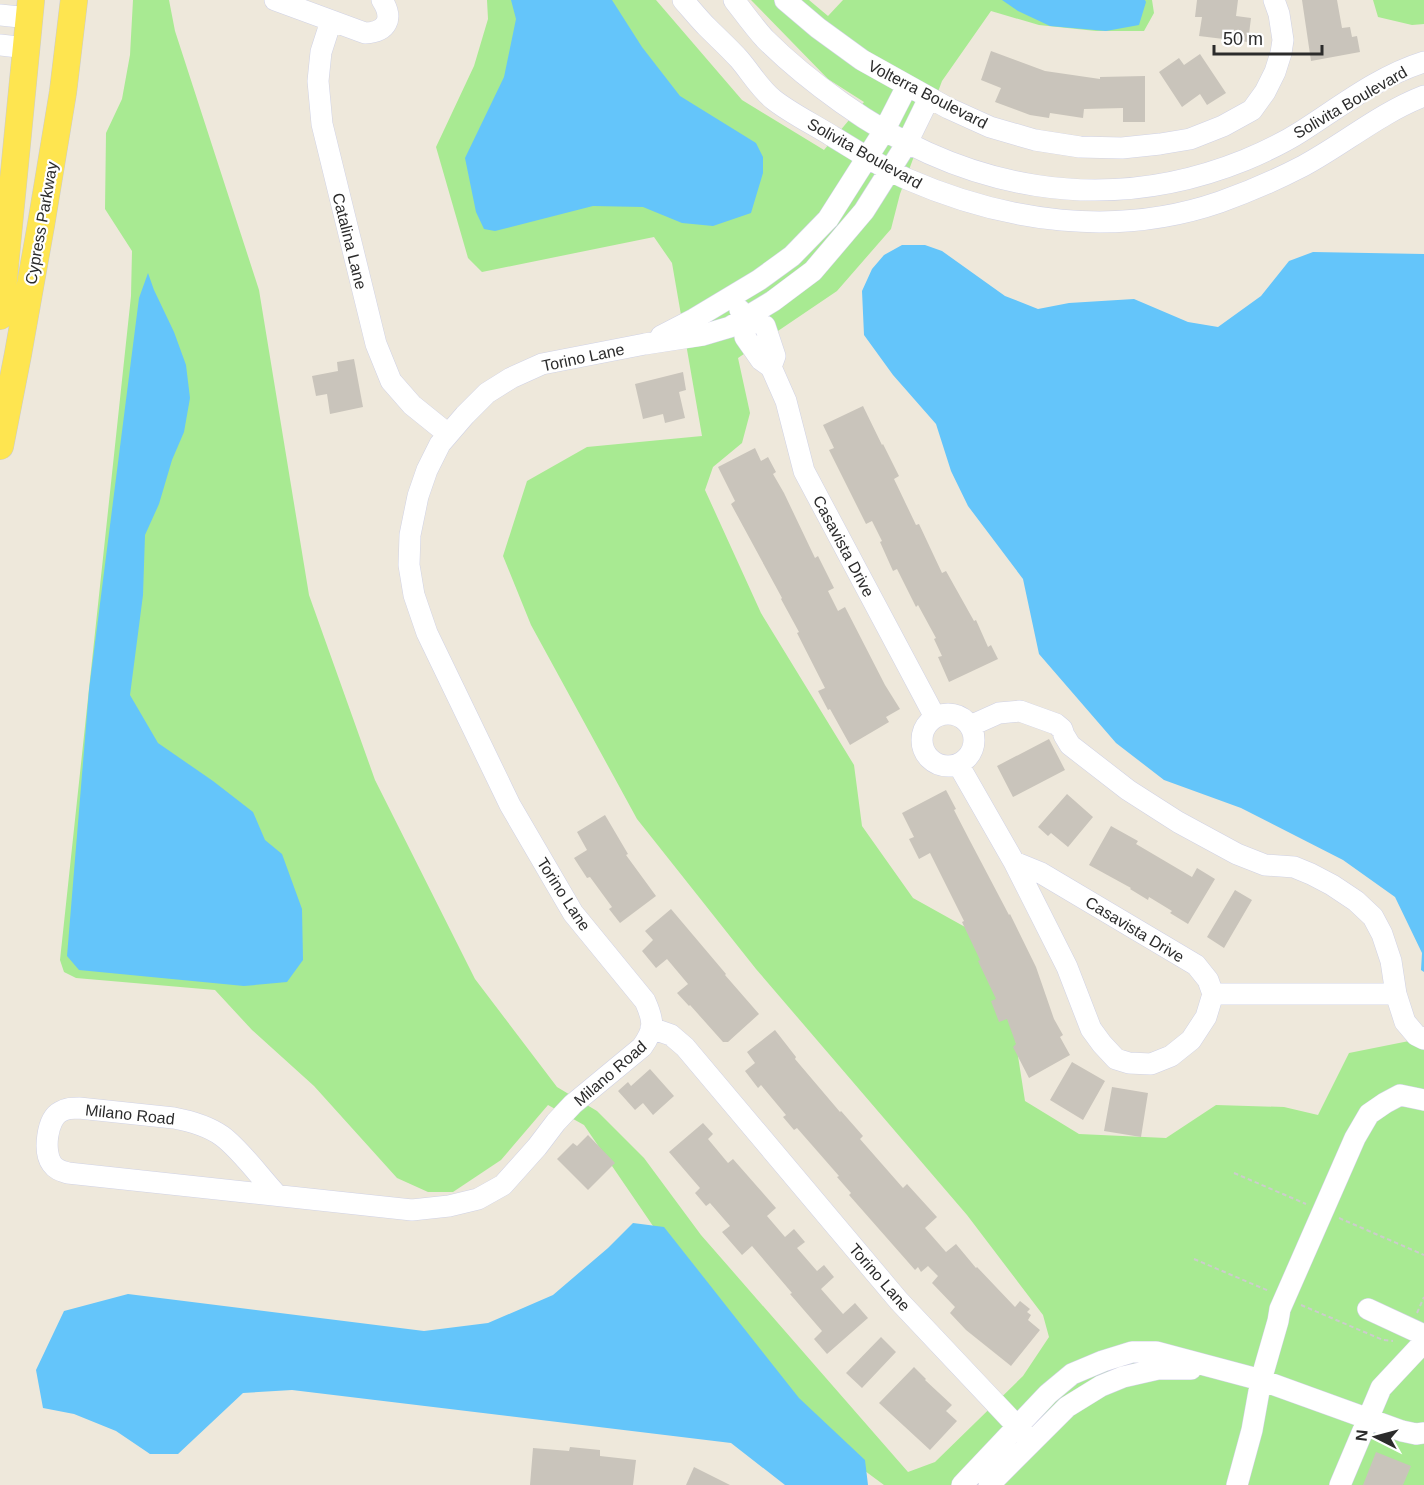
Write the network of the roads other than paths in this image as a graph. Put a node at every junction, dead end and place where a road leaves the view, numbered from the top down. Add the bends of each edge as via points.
1 (74, 0) edge
2 (275, 0) edge
3 (382, 0) edge
4 (683, 0) edge
5 (734, 0) edge
6 (785, 0) edge
7 (1274, 0) edge
8 (30, 9) edge
9 (0, 15) edge
10 (331, 21) junction
11 (0, 45) edge
12 (27, 48) junction
13 (1424, 62) edge
14 (907, 86) junction
15 (1424, 96) edge
16 (929, 98) junction
17 (884, 131) junction
18 (907, 143) junction
19 (1268, 149) junction
20 (868, 158) junction
21 (890, 170) junction
22 (1280, 176) junction
23 (730, 297) junction
24 (0, 316) edge
25 (745, 317) junction
26 (645, 344) junction
27 (448, 434) junction
28 (0, 446) edge
29 (935, 717) junction
30 (970, 726) junction
31 (958, 764) junction
32 (1014, 862) junction
33 (1213, 994) junction
34 (1396, 994) junction
35 (651, 1028) junction
36 (1424, 1039) edge
37 (1424, 1100) edge
38 (277, 1195) junction
39 (1368, 1309) dead end
40 (1419, 1335) edge
41 (1225, 1369) junction
42 (1261, 1380) junction
43 (1368, 1418) junction
44 (1017, 1426) junction
45 (1424, 1433) edge
46 (1032, 1442) junction
47 (962, 1485) edge
48 (989, 1485) edge
49 (1237, 1485) edge
50 (1340, 1485) edge

1 - 28 main road, Cypress Parkway via 38,245
2 - 10 street
3 - 10 street via 388,9 388,20 375,33
4 - 20 street, Solivita Boulevard via 775,101
5 - 17 street, Solivita Boulevard via 763,37 792,64
6 - 14 street, Volterra Boulevard via 862,60
7 - 16 street, Volterra Boulevard via 1283,40 1265,92 1252,110 1190,138 1122,148 1080,147 990,127
8 - 9 street
8 - 12 main road, Cypress Parkway
10 - 27 street, Catalina Lane via 321,52 318,81 322,124 376,344 391,381 412,405
11 - 12 street
12 - 24 main road, Cypress Parkway
13 - 19 street, Solivita Boulevard via 1351,98 1300,133
14 - 16 street, Volterra Boulevard
14 - 17 street, Torino Lane
15 - 22 street, Solivita Boulevard via 1392,110 1304,166
16 - 18 street, Torino Lane
17 - 18 street, Solivita Boulevard
17 - 20 street, Torino Lane
18 - 19 street, Solivita Boulevard via 995,178 1057,189 1098,190 1171,182
18 - 21 street, Torino Lane
19 - 22 street
20 - 21 street, Solivita Boulevard
20 - 23 street, Torino Lane via 828,219 792,256
21 - 22 street, Solivita Boulevard via 948,196 1007,213 1094,222 1136,220 1198,208
21 - 25 street, Torino Lane via 864,211 813,271
23 - 25 street
23 - 26 street, Torino Lane
25 - 26 street, Torino Lane via 729,327 702,335
25 - 29 street, Casavista Drive via 745,337 771,367 786,401 804,471
26 - 27 street, Torino Lane via 542,364 511,378 487,393
27 - 35 street, Torino Lane via 427,470 410,535 409,565 420,614 510,806 573,913 645,1001 652,1017
29 - 30 street via 960,716
29 - 31 street via 924,730 923,748 933,762
30 - 31 street via 974,745 966,760
30 - 34 street via 1011,711 1056,724 1070,745 1178,822 1237,854 1266,865 1294,867 1332,885 1373,917 1391,962
31 - 32 street
32 - 33 street, Casavista Drive via 1041,873 1196,965
32 - 33 street via 1067,967 1091,1029 1116,1059 1151,1064 1171,1056 1191,1040 1206,1017
33 - 34 street
34 - 36 street via 1405,1022
35 - 38 street, Milano Road via 651,1036 642,1047 573,1104 502,1185 478,1199 412,1210
35 - 44 street, Torino Lane via 670,1035 685,1047 899,1301
37 - 42 street via 1400,1095 1385,1102 1369,1114 1355,1138 1280,1309
38 - 38 street, Milano Road via 234,1146 198,1124 174,1118 68,1108 59,1112 50,1126 48,1155 61,1171
39 - 40 street
40 - 43 street via 1381,1388
41 - 42 street
41 - 44 street via 1156,1352 1132,1352 1072,1374
41 - 46 street via 1158,1369 1123,1377 1067,1407
42 - 43 street
42 - 49 street
43 - 45 street via 1402,1431
43 - 50 street
44 - 46 street, Torino Lane
44 - 47 street
46 - 48 street

